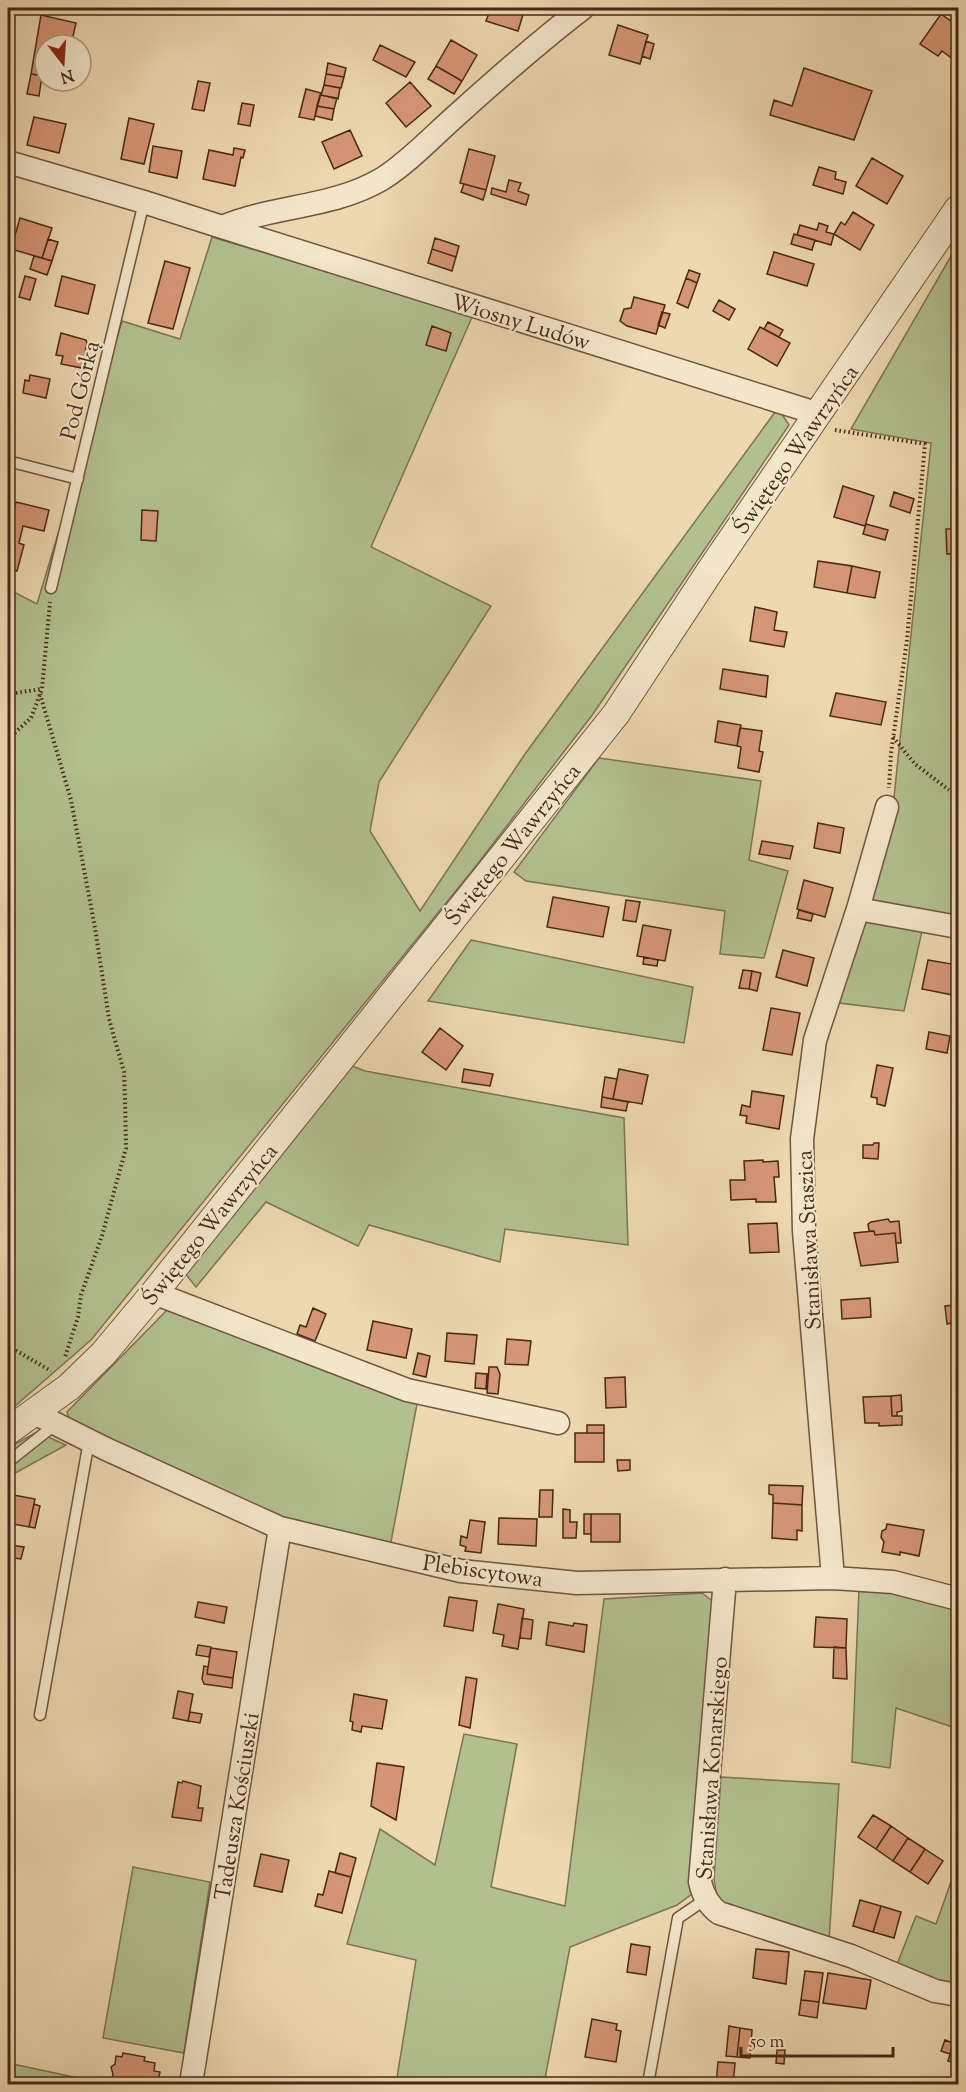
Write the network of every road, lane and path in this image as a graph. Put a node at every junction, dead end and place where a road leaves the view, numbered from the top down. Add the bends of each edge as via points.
1 (583, 8) edge
2 (8, 162) edge
3 (144, 202) junction
4 (958, 209) edge
5 (222, 227) junction
6 (826, 422) junction
7 (8, 461) edge
8 (78, 479) junction
9 (51, 588) joint
10 (8, 689) edge
11 (41, 691) junction
12 (893, 737) junction
13 (8, 739) edge
14 (949, 790) dead end
15 (887, 807) joint
16 (858, 909) junction
17 (958, 927) edge
18 (154, 1293) junction
19 (8, 1346) edge
20 (63, 1365) dead end
21 (59, 1375) dead end
22 (45, 1418) junction
23 (558, 1423) dead end
24 (8, 1431) edge
25 (89, 1441) junction
26 (8, 1462) edge
27 (280, 1528) junction
28 (833, 1578) junction
29 (725, 1579) junction
30 (958, 1599) edge
31 (40, 1715) dead end
32 (706, 1899) junction
33 (958, 1995) edge
34 (191, 2085) edge
35 (648, 2085) edge

1 - 5 street via 545,36 384,178 338,198 267,212
2 - 3 street, Wiosny Ludów
3 - 5 street, Wiosny Ludów
3 - 8 lane, Pod Górką
4 - 6 street, Świętego Wawrzyńca
5 - 6 street, Wiosny Ludów
6 - 12 path via 844,430 925,444 907,640
6 - 18 street, Świętego Wawrzyńca via 712,568 616,714
7 - 8 lane
8 - 9 lane, Pod Górką
9 - 11 path
10 - 11 path via 15,693
11 - 13 path via 31,718
11 - 20 path via 71,800 109,1019 124,1072 125,1098 126,1148
12 - 14 path via 915,764
12 - 15 path
15 - 16 street, Stanisława Staszica
16 - 17 street
16 - 28 street, Stanisława Staszica via 815,1040 802,1139 804,1231
18 - 22 street, Świętego Wawrzyńca
18 - 23 street via 407,1390
19 - 21 path
22 - 24 street, Świętego Wawrzyńca
22 - 25 street, Plebiscytowa
22 - 26 lane
25 - 27 street, Plebiscytowa
25 - 31 lane
27 - 29 street, Plebiscytowa via 461,1571 577,1583
27 - 34 street, Tadeusza Kościuszki
28 - 29 street, Plebiscytowa
28 - 30 street, Plebiscytowa via 893,1582
29 - 32 street, Stanisława Konarskiego via 700,1882
32 - 33 street, Stanisława Konarskiego via 719,1913 851,1956 935,1991
32 - 35 lane via 678,1918

